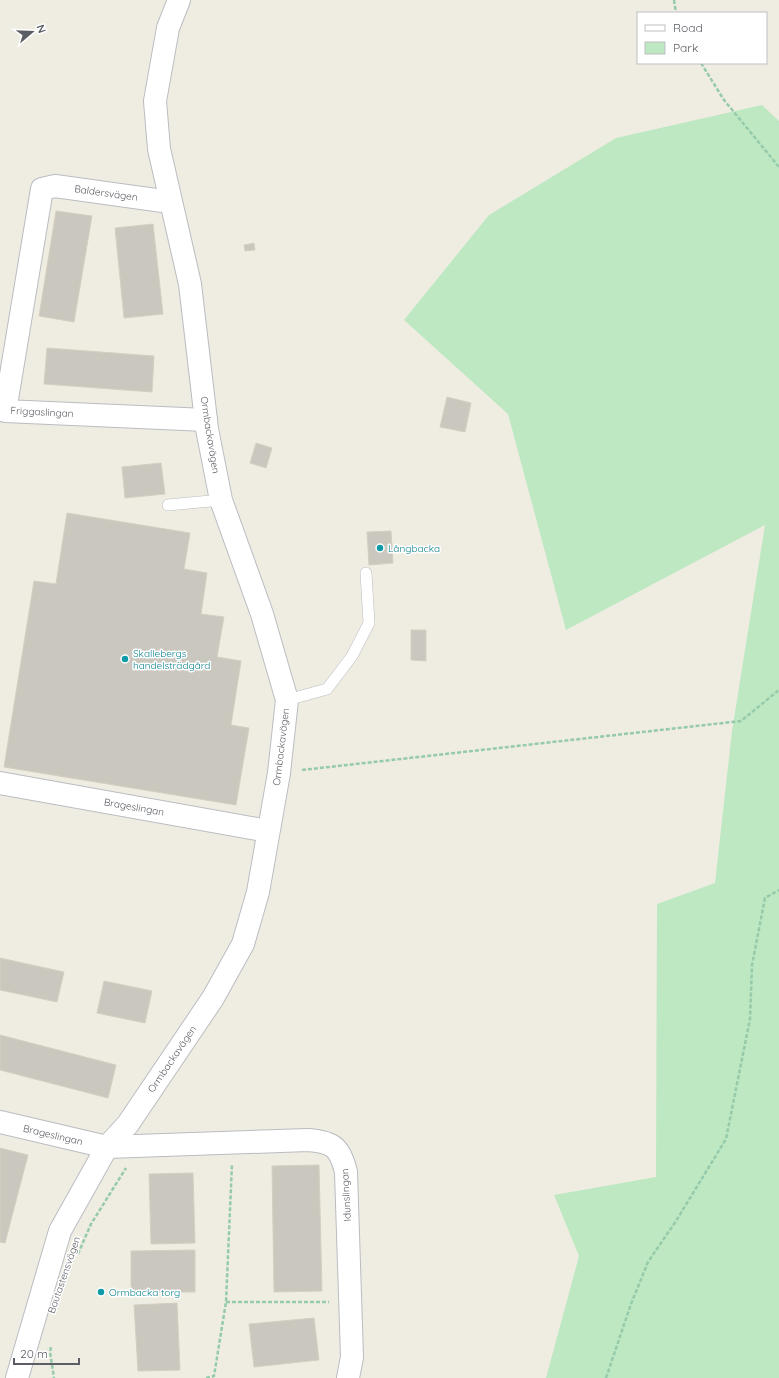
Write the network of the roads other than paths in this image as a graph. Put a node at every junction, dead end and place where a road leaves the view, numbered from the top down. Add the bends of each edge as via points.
1 (179, 0) edge
2 (42, 189) joint
3 (170, 202) junction
4 (3, 410) edge
5 (206, 420) junction
6 (221, 500) junction
7 (168, 505) dead end
8 (366, 573) dead end
9 (287, 700) junction
10 (0, 783) edge
11 (268, 831) junction
12 (0, 1122) edge
13 (107, 1147) junction
14 (17, 1378) edge
15 (348, 1378) edge

1 - 3 street, Ormbackavägen via 168,28 155,101 159,149
2 - 3 street, Baldersvägen via 55,186
2 - 4 street, Friggaslingan
3 - 5 street, Ormbackavägen via 190,284
4 - 5 street, Friggaslingan
5 - 6 street, Ormbackavägen
6 - 7 lane
6 - 9 street, Ormbackavägen via 262,614
8 - 9 lane via 369,623 352,656 327,689
9 - 11 street, Ormbackavägen via 279,773
10 - 11 street, Brageslingan
11 - 13 street, Ormbackavägen via 258,892 243,944 213,998 128,1124
12 - 13 street, Brageslingan
13 - 14 street, Ormbackavägen via 60,1231
13 - 15 street, Idunslingan via 313,1140 325,1141 336,1150 343,1158 346,1172 352,1357

